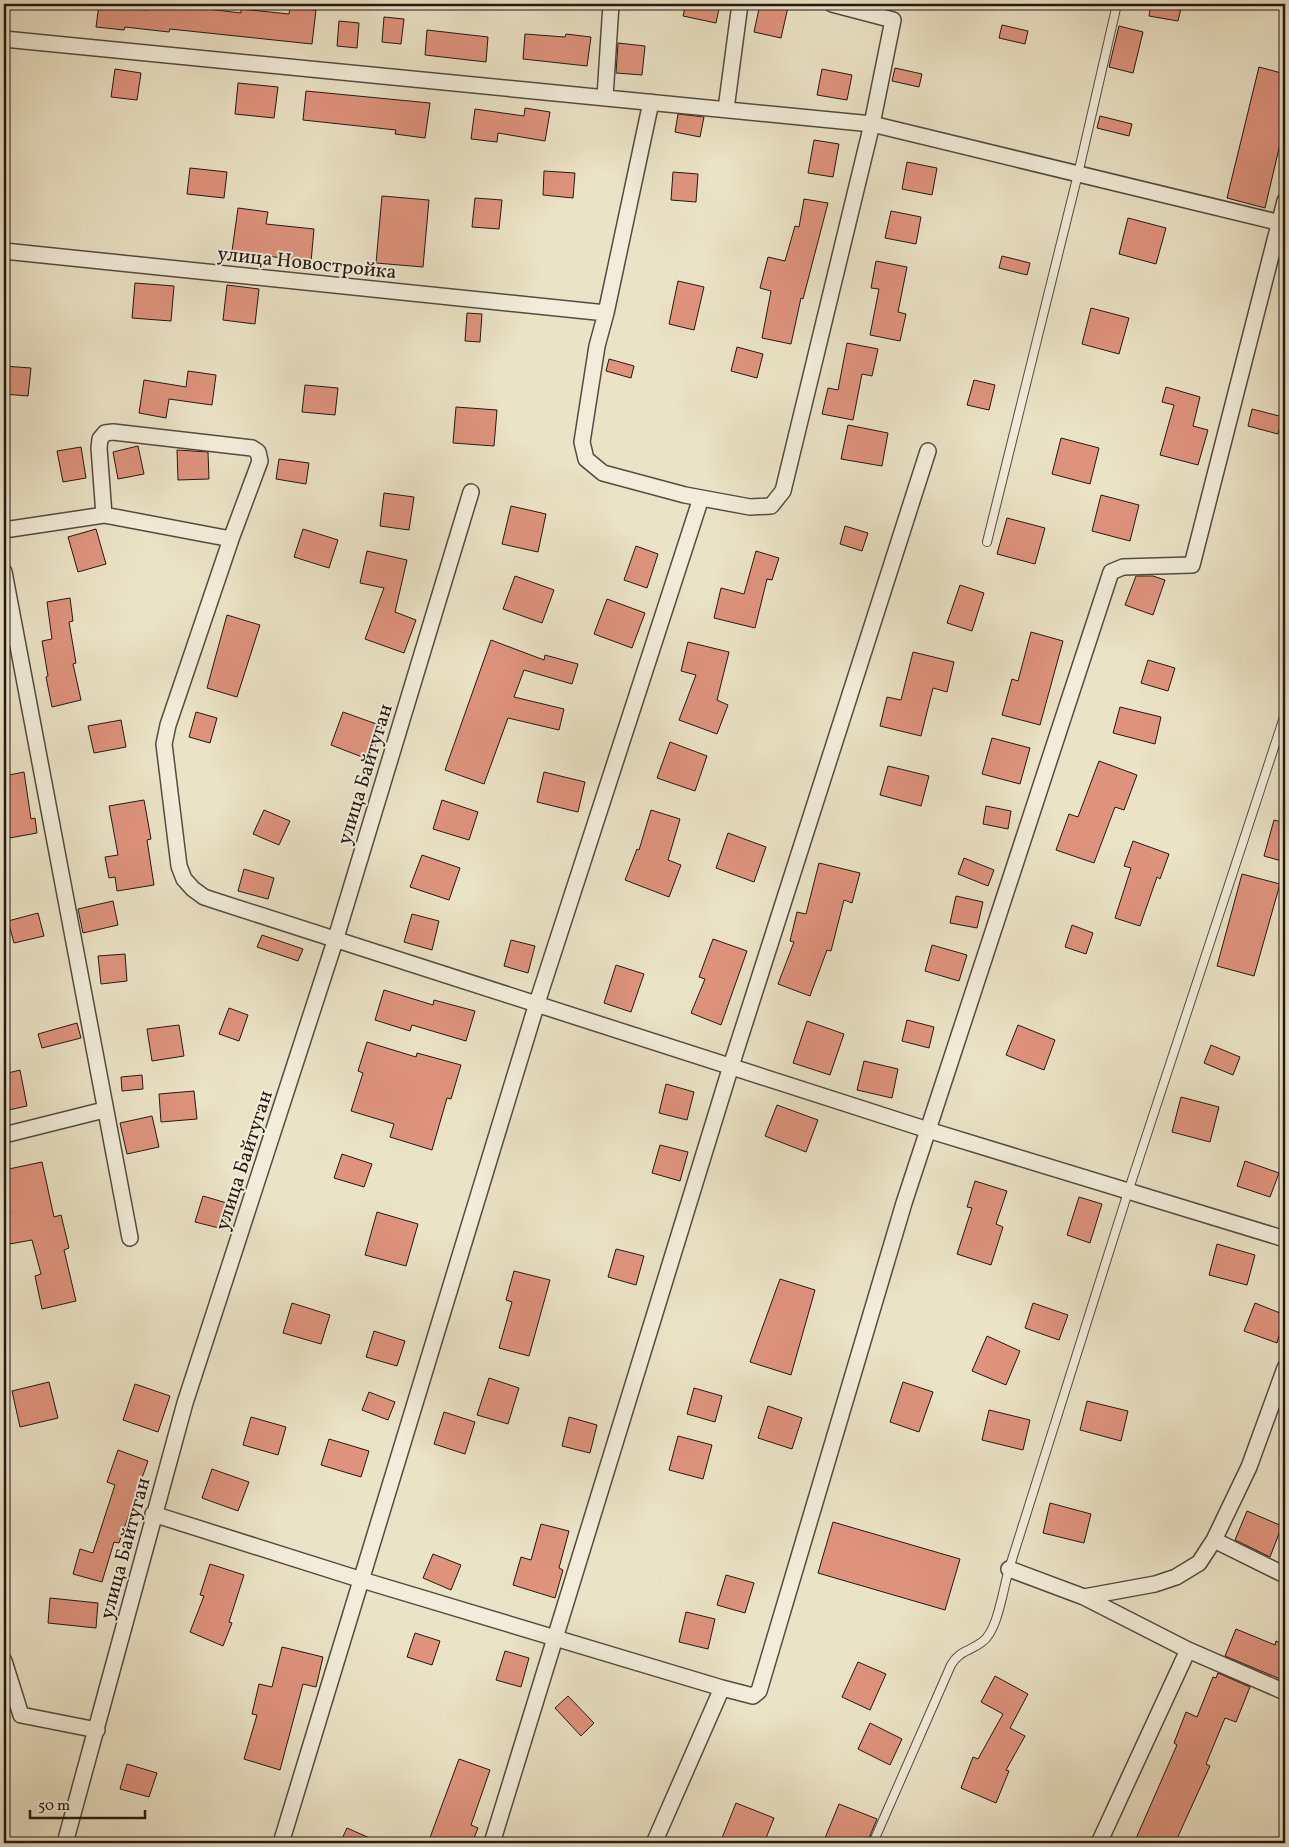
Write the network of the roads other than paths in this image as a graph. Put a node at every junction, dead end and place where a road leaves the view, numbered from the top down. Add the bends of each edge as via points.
1 (611, 4) edge
2 (740, 4) edge
3 (832, 4) edge
4 (1117, 4) edge
5 (4, 39) edge
6 (605, 97) junction
7 (651, 102) junction
8 (726, 109) junction
9 (872, 124) junction
10 (1078, 174) junction
11 (1285, 201) edge
12 (1283, 223) edge
13 (4, 251) edge
14 (606, 313) junction
15 (928, 452) dead end
16 (471, 492) dead end
17 (701, 498) junction
18 (104, 515) junction
19 (4, 530) edge
20 (231, 539) junction
21 (987, 542) dead end
22 (4, 572) edge
23 (1285, 714) edge
24 (335, 941) junction
25 (537, 1004) junction
26 (731, 1066) junction
27 (104, 1110) junction
28 (928, 1130) junction
29 (4, 1135) edge
30 (1128, 1192) junction
31 (130, 1238) dead end
32 (1285, 1239) edge
33 (1285, 1368) edge
34 (153, 1514) junction
35 (1214, 1540) junction
36 (1009, 1569) junction
37 (1285, 1575) edge
38 (362, 1580) junction
39 (1084, 1597) junction
40 (555, 1639) junction
41 (1188, 1650) junction
42 (4, 1661) edge
43 (722, 1688) junction
44 (1285, 1692) edge
45 (97, 1730) junction
46 (65, 1843) edge
47 (281, 1843) edge
48 (492, 1843) edge
49 (654, 1843) edge
50 (873, 1843) edge
51 (1099, 1843) edge

1 - 6 street
2 - 8 street
3 - 9 street via 893,20
4 - 10 lane
5 - 6 street
6 - 7 street
7 - 8 street
7 - 14 street
8 - 9 street
9 - 10 street
9 - 17 street via 783,491 771,506 750,507
10 - 12 street
10 - 21 lane
11 - 12 street
12 - 28 street via 1192,565 1124,567 1112,572
13 - 14 street, улица Новостройка
14 - 17 street via 597,346 582,442 586,459 602,473
15 - 26 street
16 - 24 street, улица Байтуган
17 - 25 street
18 - 19 street
18 - 20 street
18 - 20 street via 99,448 100,439 105,434 113,432 252,448 258,452 260,461
20 - 24 street via 164,744 179,866 184,879 204,897
22 - 27 street
23 - 30 lane
24 - 25 street
24 - 34 street, улица Байтуган via 185,1404
25 - 26 street
25 - 38 street
26 - 28 street
26 - 40 street
27 - 29 street
27 - 31 street
28 - 30 street
28 - 43 street via 758,1691 753,1696
30 - 32 street
30 - 36 lane
33 - 35 street via 1249,1467
34 - 38 street
34 - 45 street, улица Байтуган
35 - 37 street
35 - 39 street via 1199,1563 1176,1577
36 - 39 street
36 - 50 lane via 992,1631 982,1642 957,1654 950,1665
38 - 40 street
38 - 47 street
39 - 41 street
40 - 43 street
40 - 48 street
41 - 44 street
41 - 51 street
42 - 45 street via 21,1715
43 - 49 street
45 - 46 street, улица Байтуган

